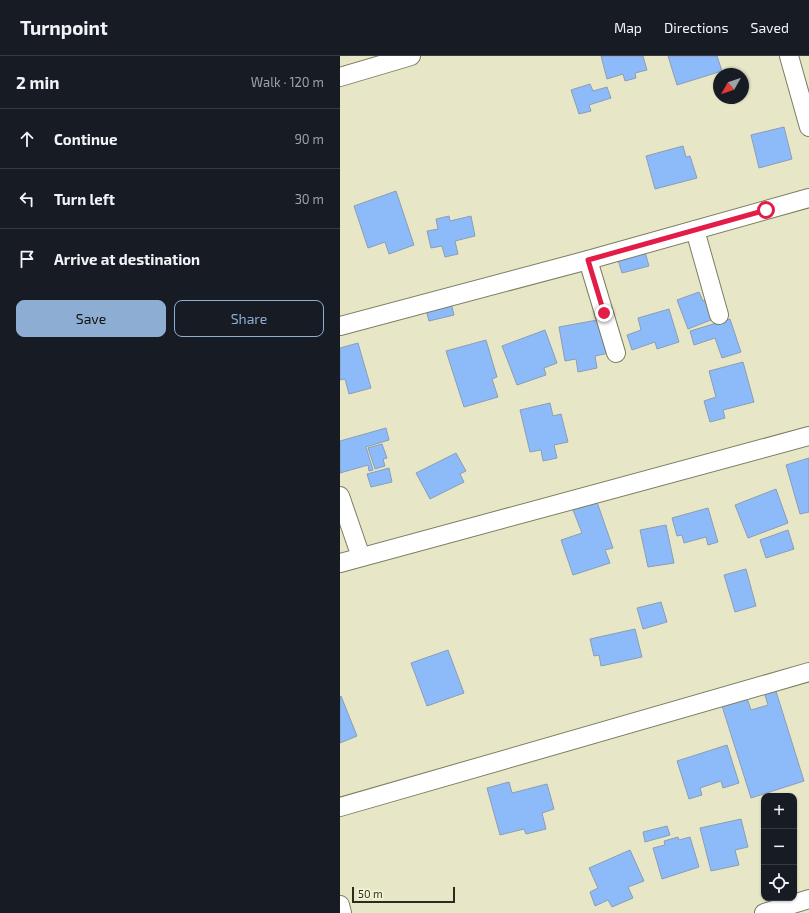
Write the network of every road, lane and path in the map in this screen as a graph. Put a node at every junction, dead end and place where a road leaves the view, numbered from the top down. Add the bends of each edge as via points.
1 (411, 56) edge
2 (789, 56) edge
3 (340, 76) edge
4 (809, 127) edge
5 (809, 198) edge
6 (695, 230) junction
7 (588, 260) junction
8 (719, 315) dead end
9 (340, 326) edge
10 (616, 353) dead end
11 (809, 436) edge
12 (340, 496) edge
13 (361, 557) junction
14 (340, 563) edge
15 (809, 672) edge
16 (340, 807) edge
17 (809, 900) edge
18 (340, 905) edge
19 (342, 913) edge
20 (764, 913) edge

1 - 3 street
2 - 4 street
5 - 6 street
6 - 7 street
6 - 8 street
7 - 9 street
7 - 10 street
11 - 13 street
12 - 13 street
13 - 14 street
15 - 16 street
17 - 20 street
18 - 19 street

